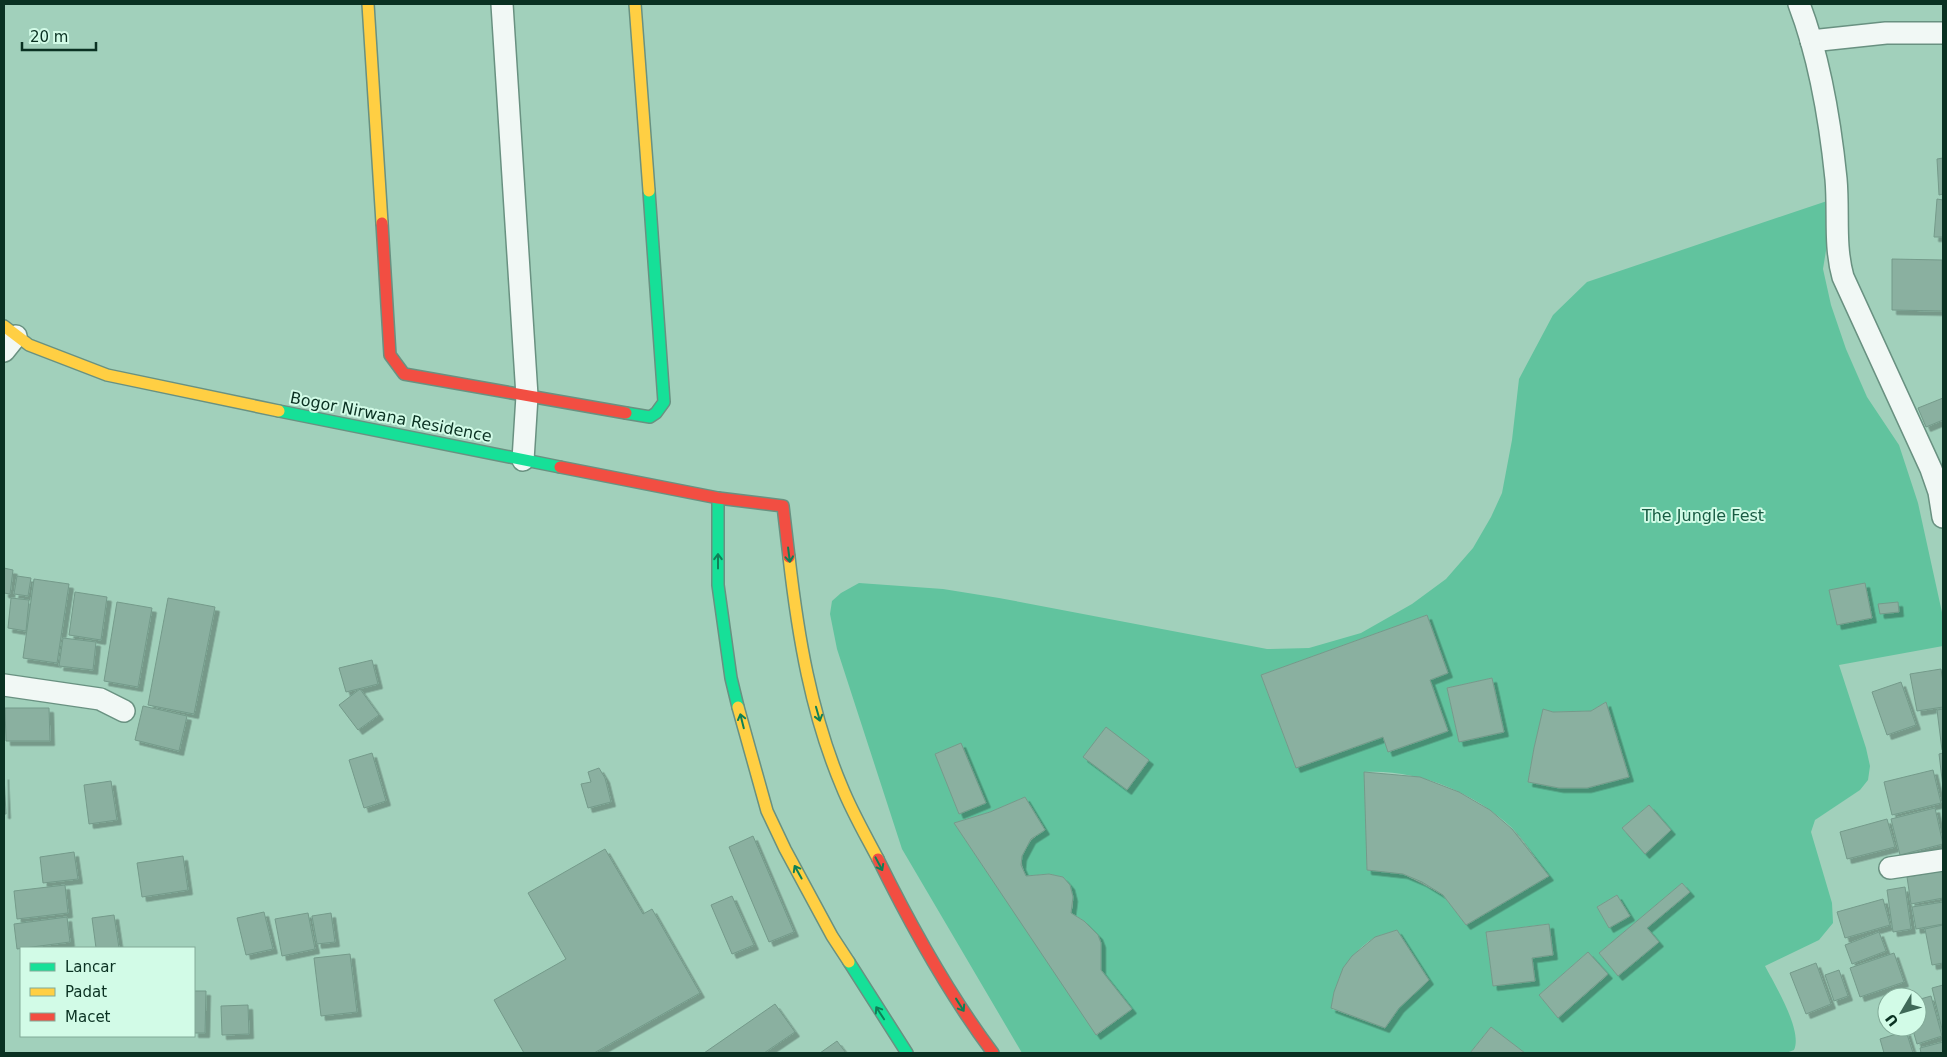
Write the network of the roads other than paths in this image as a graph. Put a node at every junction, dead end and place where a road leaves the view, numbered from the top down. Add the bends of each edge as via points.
1 (368, 4) edge
2 (502, 4) edge
3 (635, 4) edge
4 (1799, 4) edge
5 (1943, 33) edge
6 (1811, 41) junction
7 (8, 338) edge
8 (527, 396) junction
9 (523, 460) junction
10 (1941, 491) edge
11 (718, 498) junction
12 (1943, 517) edge
13 (4, 685) edge
14 (124, 711) dead end
15 (1943, 860) edge
16 (1890, 868) dead end
17 (974, 1026) junction
18 (973, 1041) dead end
19 (907, 1053) edge
20 (993, 1053) edge

1 - 8 street via 390,355 404,374
2 - 8 street
3 - 8 street via 664,402 650,417
4 - 6 street
5 - 6 street
6 - 10 street via 1828,117 1836,180 1838,259 1843,277
7 - 9 street, Bogor Nirwana Residence via 107,374
8 - 9 street
9 - 11 street, Bogor Nirwana Residence
10 - 12 street
11 -> 17 street, Bogor Nirwana Residence via 783,506 806,674 842,788 910,922
19 -> 11 street via 832,936 767,811 731,678 718,585
13 - 14 street via 100,698
15 - 16 street
17 - 18 street
17 - 20 street

